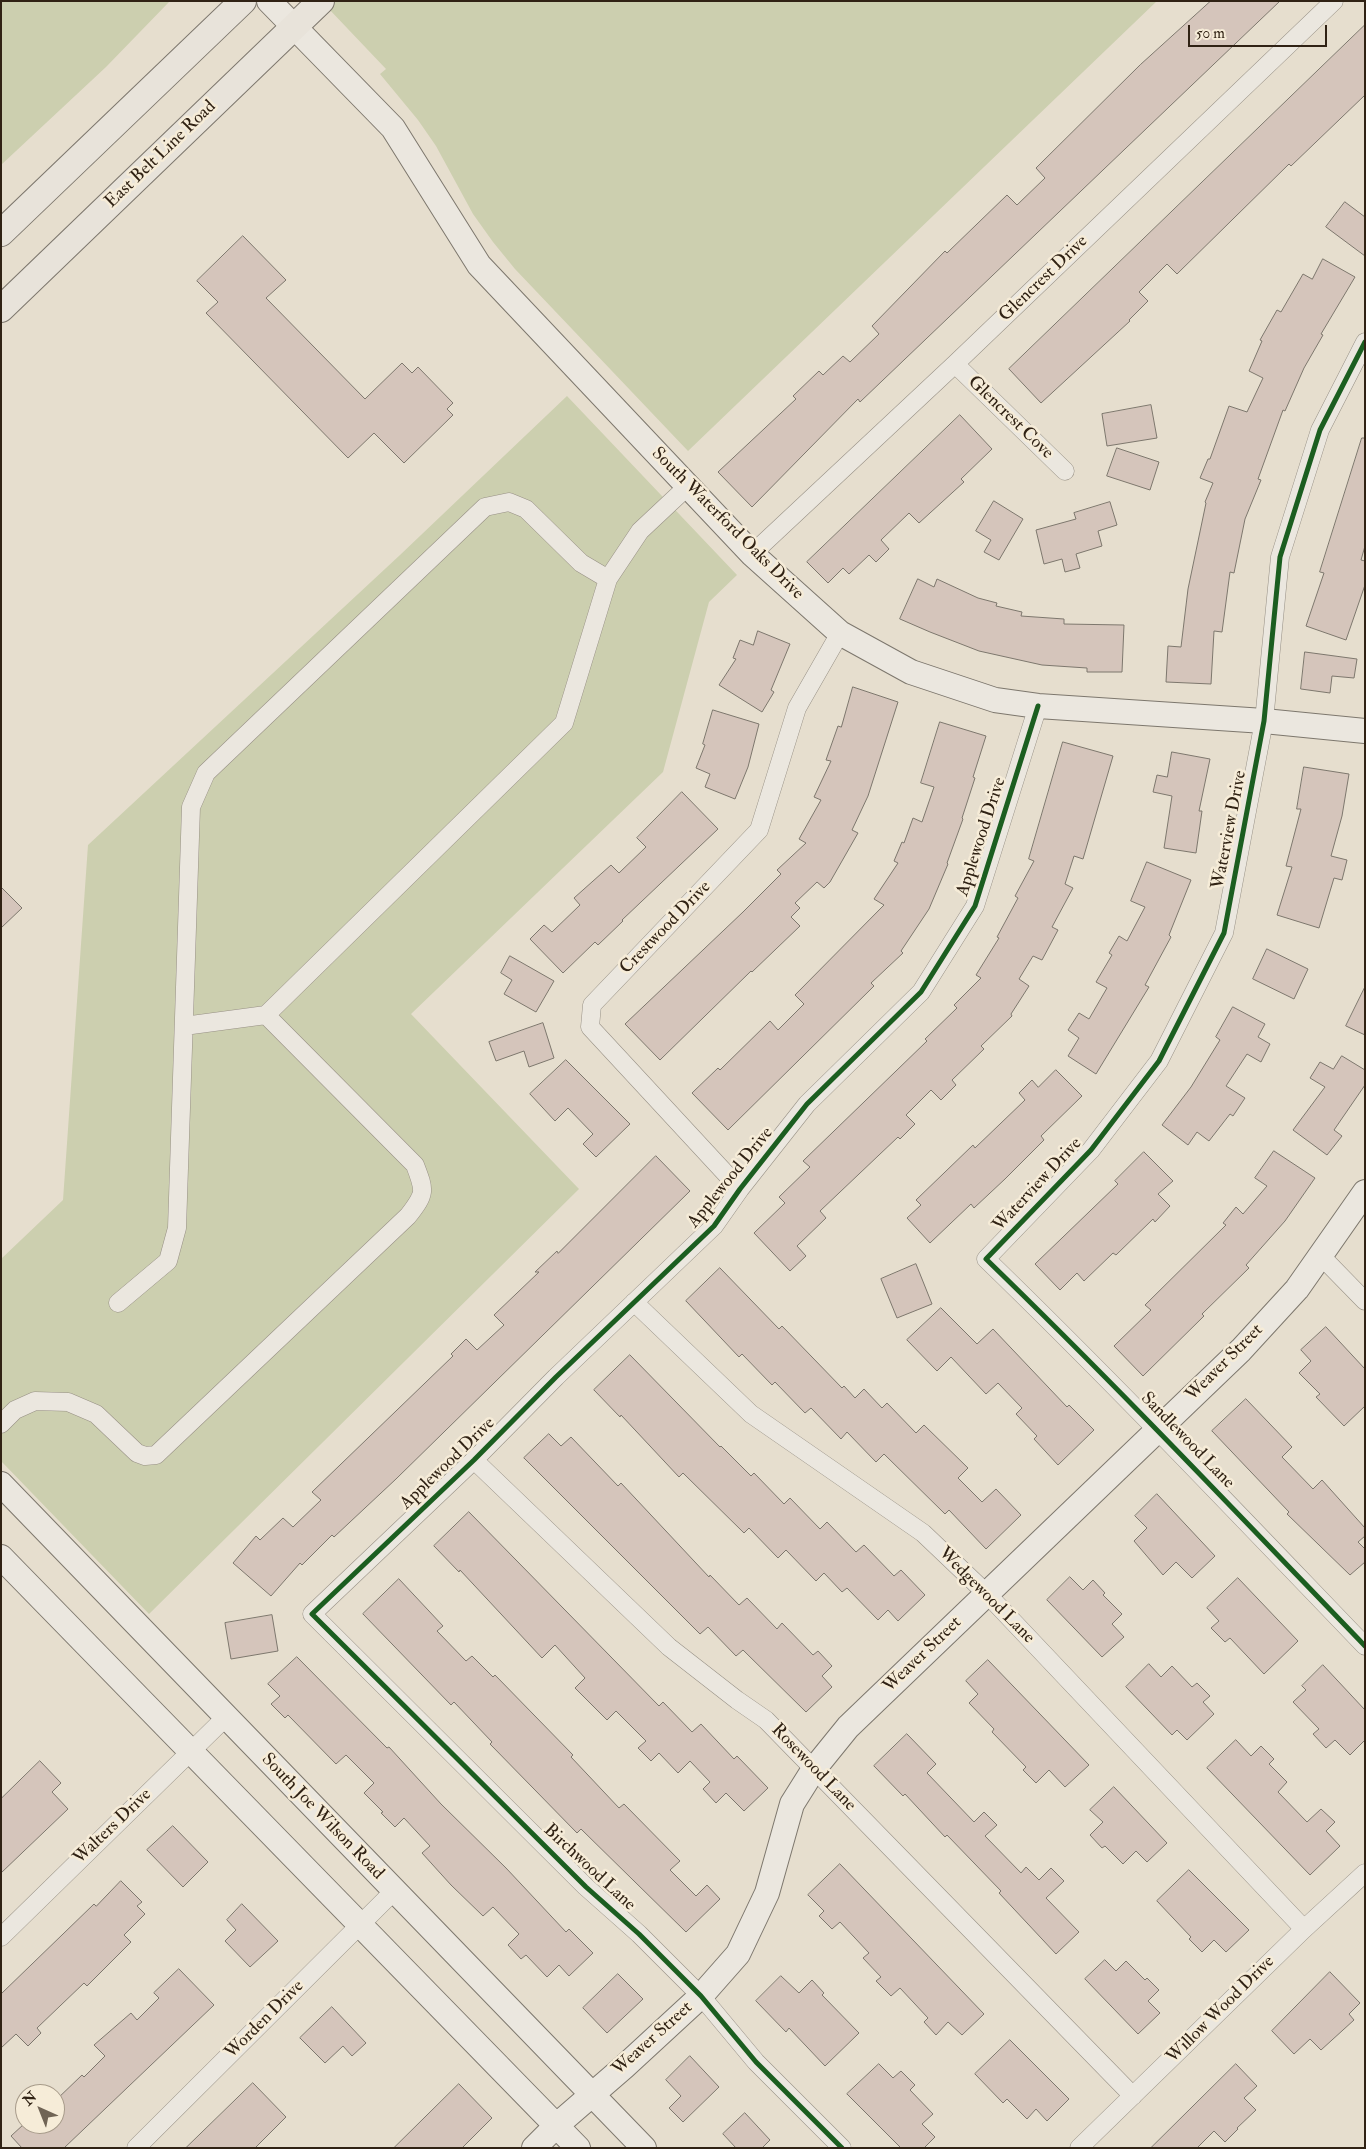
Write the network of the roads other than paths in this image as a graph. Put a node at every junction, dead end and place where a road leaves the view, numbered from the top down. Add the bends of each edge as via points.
1 (243, 1) edge
2 (269, 1) edge
3 (321, 1) edge
4 (1334, 1) edge
5 (293, 28) junction
6 (1, 233) edge
7 (1, 309) edge
8 (1365, 342) edge
9 (955, 364) junction
10 (1065, 471) dead end
11 (688, 486) junction
12 (752, 554) junction
13 (608, 579) junction
14 (840, 633) junction
15 (1038, 706) junction
16 (1264, 721) junction
17 (1365, 731) edge
18 (266, 1015) junction
19 (184, 1026) junction
20 (740, 1189) junction
21 (1365, 1192) edge
22 (1321, 1256) junction
23 (986, 1259) joint
24 (1365, 1301) edge
25 (634, 1302) junction
26 (118, 1303) dead end
27 (1, 1424) edge
28 (1158, 1430) junction
29 (474, 1460) junction
30 (1, 1484) edge
31 (1, 1558) edge
32 (987, 1594) junction
33 (312, 1614) joint
34 (1365, 1646) edge
35 (226, 1718) junction
36 (191, 1751) junction
37 (814, 1769) junction
38 (1365, 1873) edge
39 (394, 1892) junction
40 (361, 1924) junction
41 (1304, 1928) junction
42 (1, 1937) edge
43 (701, 1996) junction
44 (591, 2094) junction
45 (1133, 2096) junction
46 (557, 2125) junction
47 (136, 2148) edge
48 (534, 2148) edge
49 (578, 2148) edge
50 (644, 2148) edge
51 (842, 2148) edge
52 (1079, 2148) edge

1 - 6 main road
2 - 5 street, South Waterford Oaks Drive
3 - 5 main road, East Belt Line Road
4 - 9 street, Glencrest Drive
5 - 7 main road, East Belt Line Road
5 - 11 street, South Waterford Oaks Drive via 392,128 479,265
8 - 16 street, Waterview Drive via 1320,430 1280,557
9 - 10 street, Glencrest Cove
9 - 12 street, Glencrest Drive
11 - 12 street, South Waterford Oaks Drive
11 - 13 street via 640,531
12 - 14 street, South Waterford Oaks Drive
13 - 18 street via 564,723
13 - 19 street via 581,563 526,509 509,502 485,507 206,773 191,807
14 - 15 street, South Waterford Oaks Drive via 911,672 996,700
14 - 20 street, Crestwood Drive via 797,708 759,830 592,1005 590,1027
15 - 16 street, South Waterford Oaks Drive
15 - 20 street, Applewood Drive via 975,906 921,992 807,1104
16 - 17 street, South Waterford Oaks Drive
16 - 23 street, Waterview Drive via 1224,933 1160,1060 1091,1150
18 - 19 street
18 - 27 street via 415,1165 423,1185 421,1199 408,1216 156,1455 137,1453 96,1414 68,1402 36,1401 15,1410
19 - 26 street via 178,1228 168,1261
20 - 25 street, Applewood Drive via 714,1226
21 - 22 street, Weaver Street
22 - 24 street
22 - 28 street, Weaver Street via 1297,1289 1241,1350
23 - 28 street, Sandlewood Lane
25 - 29 street, Applewood Drive
25 - 32 street, Wedgewood Lane via 750,1414 923,1533
28 - 32 street, Weaver Street
28 - 34 street, Sandlewood Lane
29 - 33 street, Applewood Drive
29 - 37 street, Rosewood Lane via 670,1648 766,1720
30 - 35 street, South Joe Wilson Road
31 - 36 street
32 - 37 street, Weaver Street via 848,1727
32 - 41 street, Wedgewood Lane
33 - 43 street, Birchwood Lane via 586,1887
35 - 36 street, Walters Drive
35 - 39 street, South Joe Wilson Road
36 - 40 street
36 - 42 street, Walters Drive
37 - 43 street, Weaver Street via 792,1804 767,1893 738,1954
37 - 45 street, Rosewood Lane
38 - 41 street, Willow Wood Drive
39 - 40 street, Worden Drive
39 - 44 street, South Joe Wilson Road
40 - 46 street
40 - 47 street, Worden Drive
41 - 45 street, Willow Wood Drive
43 - 44 street, Weaver Street
43 - 51 street, Birchwood Lane via 756,2062
44 - 46 street, Weaver Street
44 - 50 street, South Joe Wilson Road
45 - 52 street, Willow Wood Drive
46 - 48 street, Weaver Street
46 - 49 street

